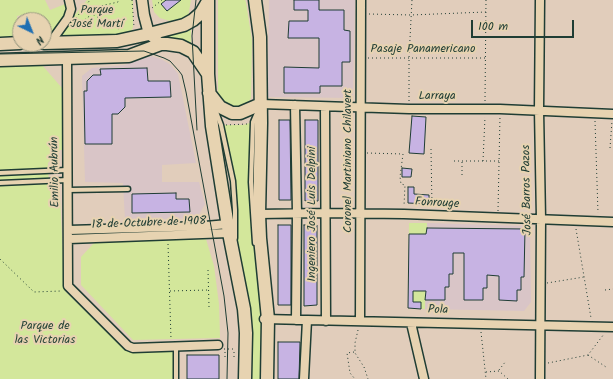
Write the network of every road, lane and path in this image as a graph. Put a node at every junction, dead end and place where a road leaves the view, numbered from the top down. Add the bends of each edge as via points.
1 (69, 0) edge
2 (90, 0) edge
3 (119, 0) edge
4 (132, 0) edge
5 (142, 0) edge
6 (255, 0) edge
7 (361, 0) edge
8 (412, 0) edge
9 (486, 0) edge
10 (540, 0) edge
11 (208, 1) edge
12 (83, 9) junction
13 (486, 12) junction
14 (90, 13) junction
15 (361, 14) junction
16 (411, 15) junction
17 (134, 28) dead end
18 (122, 31) dead end
19 (149, 34) junction
20 (52, 37) edge
21 (12, 43) edge
22 (52, 43) edge
23 (0, 44) edge
24 (161, 44) junction
25 (15, 52) edge
26 (361, 58) junction
27 (409, 58) junction
28 (486, 58) junction
29 (67, 59) junction
30 (0, 60) edge
31 (13, 60) junction
32 (208, 74) junction
33 (209, 93) junction
34 (261, 104) junction
35 (296, 106) junction
36 (325, 107) junction
37 (361, 108) junction
38 (409, 109) junction
39 (485, 109) junction
40 (500, 109) junction
41 (539, 110) junction
42 (595, 114) junction
43 (613, 114) edge
44 (253, 122) junction
45 (221, 126) junction
46 (610, 148) dead end
47 (431, 149) dead end
48 (361, 152) junction
49 (454, 161) dead end
50 (462, 161) junction
51 (483, 161) junction
52 (500, 161) junction
53 (68, 170) junction
54 (0, 173) edge
55 (462, 177) dead end
56 (68, 180) junction
57 (0, 183) edge
58 (128, 189) dead end
59 (68, 190) junction
60 (297, 213) junction
61 (324, 213) junction
62 (360, 213) junction
63 (259, 214) junction
64 (404, 214) junction
65 (432, 215) junction
66 (498, 218) junction
67 (541, 219) junction
68 (574, 220) junction
69 (599, 221) junction
70 (613, 222) edge
71 (229, 229) junction
72 (69, 230) junction
73 (167, 236) junction
74 (68, 239) junction
75 (255, 248) dead end
76 (0, 259) edge
77 (208, 270) dead end
78 (584, 277) junction
79 (244, 281) dead end
80 (540, 284) junction
81 (68, 286) junction
82 (613, 289) edge
83 (208, 290) junction
84 (605, 290) dead end
85 (169, 291) junction
86 (260, 294) dead end
87 (248, 304) dead end
88 (209, 307) dead end
89 (266, 319) junction
90 (296, 320) junction
91 (307, 320) junction
92 (326, 321) junction
93 (360, 321) junction
94 (411, 323) junction
95 (480, 324) junction
96 (540, 326) junction
97 (593, 327) junction
98 (611, 327) edge
99 (355, 343) junction
100 (173, 347) junction
101 (222, 348) junction
102 (588, 355) junction
103 (225, 357) dead end
104 (234, 357) dead end
105 (506, 361) dead end
106 (540, 364) junction
107 (606, 367) dead end
108 (499, 371) junction
109 (485, 372) junction
110 (176, 379) edge
111 (245, 379) edge
112 (250, 379) edge
113 (262, 379) edge
114 (267, 379) edge
115 (304, 379) edge
116 (355, 379) edge
117 (368, 379) edge
118 (424, 379) edge
119 (486, 379) edge
120 (508, 379) edge
121 (540, 379) edge

1 - 20 street via 70,14
2 - 12 path
3 - 14 path via 92,8
4 - 17 path
5 - 19 street
6 - 34 main road via 260,37
7 - 15 street, Coronel Martiniano Chilavert
8 - 16 path
9 - 13 path
10 - 41 street, José Barros Pazos
11 - 19 main road via 193,20 184,25
11 - 32 main road
12 - 14 path
12 - 14 path via 71,28 88,18
13 - 16 path
13 - 28 path
14 - 18 path
15 - 16 path
15 - 26 street, Coronel Martiniano Chilavert
16 - 27 path
19 - 22 main road via 117,41
19 - 24 street
21 - 23 main road
24 - 29 main road via 129,56
24 - 32 main road via 181,46 193,52
25 - 31 main road
26 - 27 path, Pasaje Panamericano
26 - 37 street, Coronel Martiniano Chilavert
27 - 28 path, Pasaje Panamericano
27 - 38 path
28 - 39 path
29 - 31 main road
29 - 53 street, Emilio Aubrún
30 - 31 main road
32 - 33 main road
33 - 34 main road via 220,107 232,113 247,111
33 - 45 lane
33 - 71 main road
34 - 35 street, Larraya
34 - 44 lane
34 - 63 main road
35 - 36 street, Larraya
35 - 60 street
36 - 37 street, Larraya
36 - 61 street, Ingeniero José Luis Delpini
37 - 38 street, Larraya
37 - 48 street, Coronel Martiniano Chilavert
38 - 39 street, Larraya
39 - 40 street, Larraya
39 - 51 path
40 - 41 street, Larraya
40 - 52 path
41 - 42 street, Larraya
41 - 67 street, José Barros Pazos
42 - 43 street, Larraya
42 - 69 path
43 - 46 path
44 - 45 path
44 - 75 lane via 251,182
45 - 79 lane via 233,181 235,243
47 - 65 path
48 - 62 street, Coronel Martiniano Chilavert
48 - 64 path via 403,154 400,184 405,184
49 - 50 path
50 - 51 path
50 - 55 path
51 - 52 path
52 - 66 path
53 - 54 lane
53 - 56 street, Emilio Aubrún
56 - 57 lane
56 - 59 street, Emilio Aubrún
58 - 59 lane
59 - 72 street, Emilio Aubrún
60 - 61 street, Fonrouge
60 - 63 street, Fonrouge
60 - 90 street
61 - 62 street, Fonrouge
61 - 92 street, Ingeniero José Luis Delpini
62 - 64 street, Fonrouge
62 - 93 street, Coronel Martiniano Chilavert
63 - 89 main road
64 - 65 street, Fonrouge
65 - 66 street, Fonrouge
66 - 67 street, Fonrouge
67 - 68 street, Fonrouge
67 - 80 street, José Barros Pazos
68 - 69 street, Fonrouge
68 - 78 path
69 - 70 street, Fonrouge
71 - 72 street, 18 de Octubre de 1908 via 205,226
71 - 73 street, 18 de Octubre de 1908
71 - 111 main road via 244,309
72 - 74 street, Emilio Aubrún
73 - 74 street, 18 de Octubre de 1908
73 - 85 path
74 - 81 street, Emilio Aubrún
76 - 81 path via 34,292 60,292
77 - 83 path
78 - 80 path
78 - 97 path
80 - 96 street, José Barros Pazos
81 - 100 street via 128,346
82 - 84 path
83 - 85 path
83 - 88 path
85 - 100 path
86 - 89 lane
87 - 112 lane via 251,333
89 - 90 street, Pola
89 - 113 lane
89 - 114 main road
90 - 91 street, Pola
91 - 92 street, Pola
91 - 115 street
92 - 93 street, Pola
93 - 94 street, Pola
93 - 99 path
94 - 95 street, Pola
94 - 118 street
95 - 96 street, Pola
95 - 109 path
96 - 97 street, Pola
96 - 106 street, José Barros Pazos
97 - 98 street, Pola
98 - 102 path
99 - 116 path via 354,352 347,353 350,373
99 - 117 path via 355,353
100 - 101 street
100 - 110 lane
101 - 103 path
101 - 104 path via 234,349
102 - 106 path
102 - 107 path
105 - 108 path
106 - 121 street, José Barros Pazos
108 - 109 path
108 - 120 path
109 - 119 path

